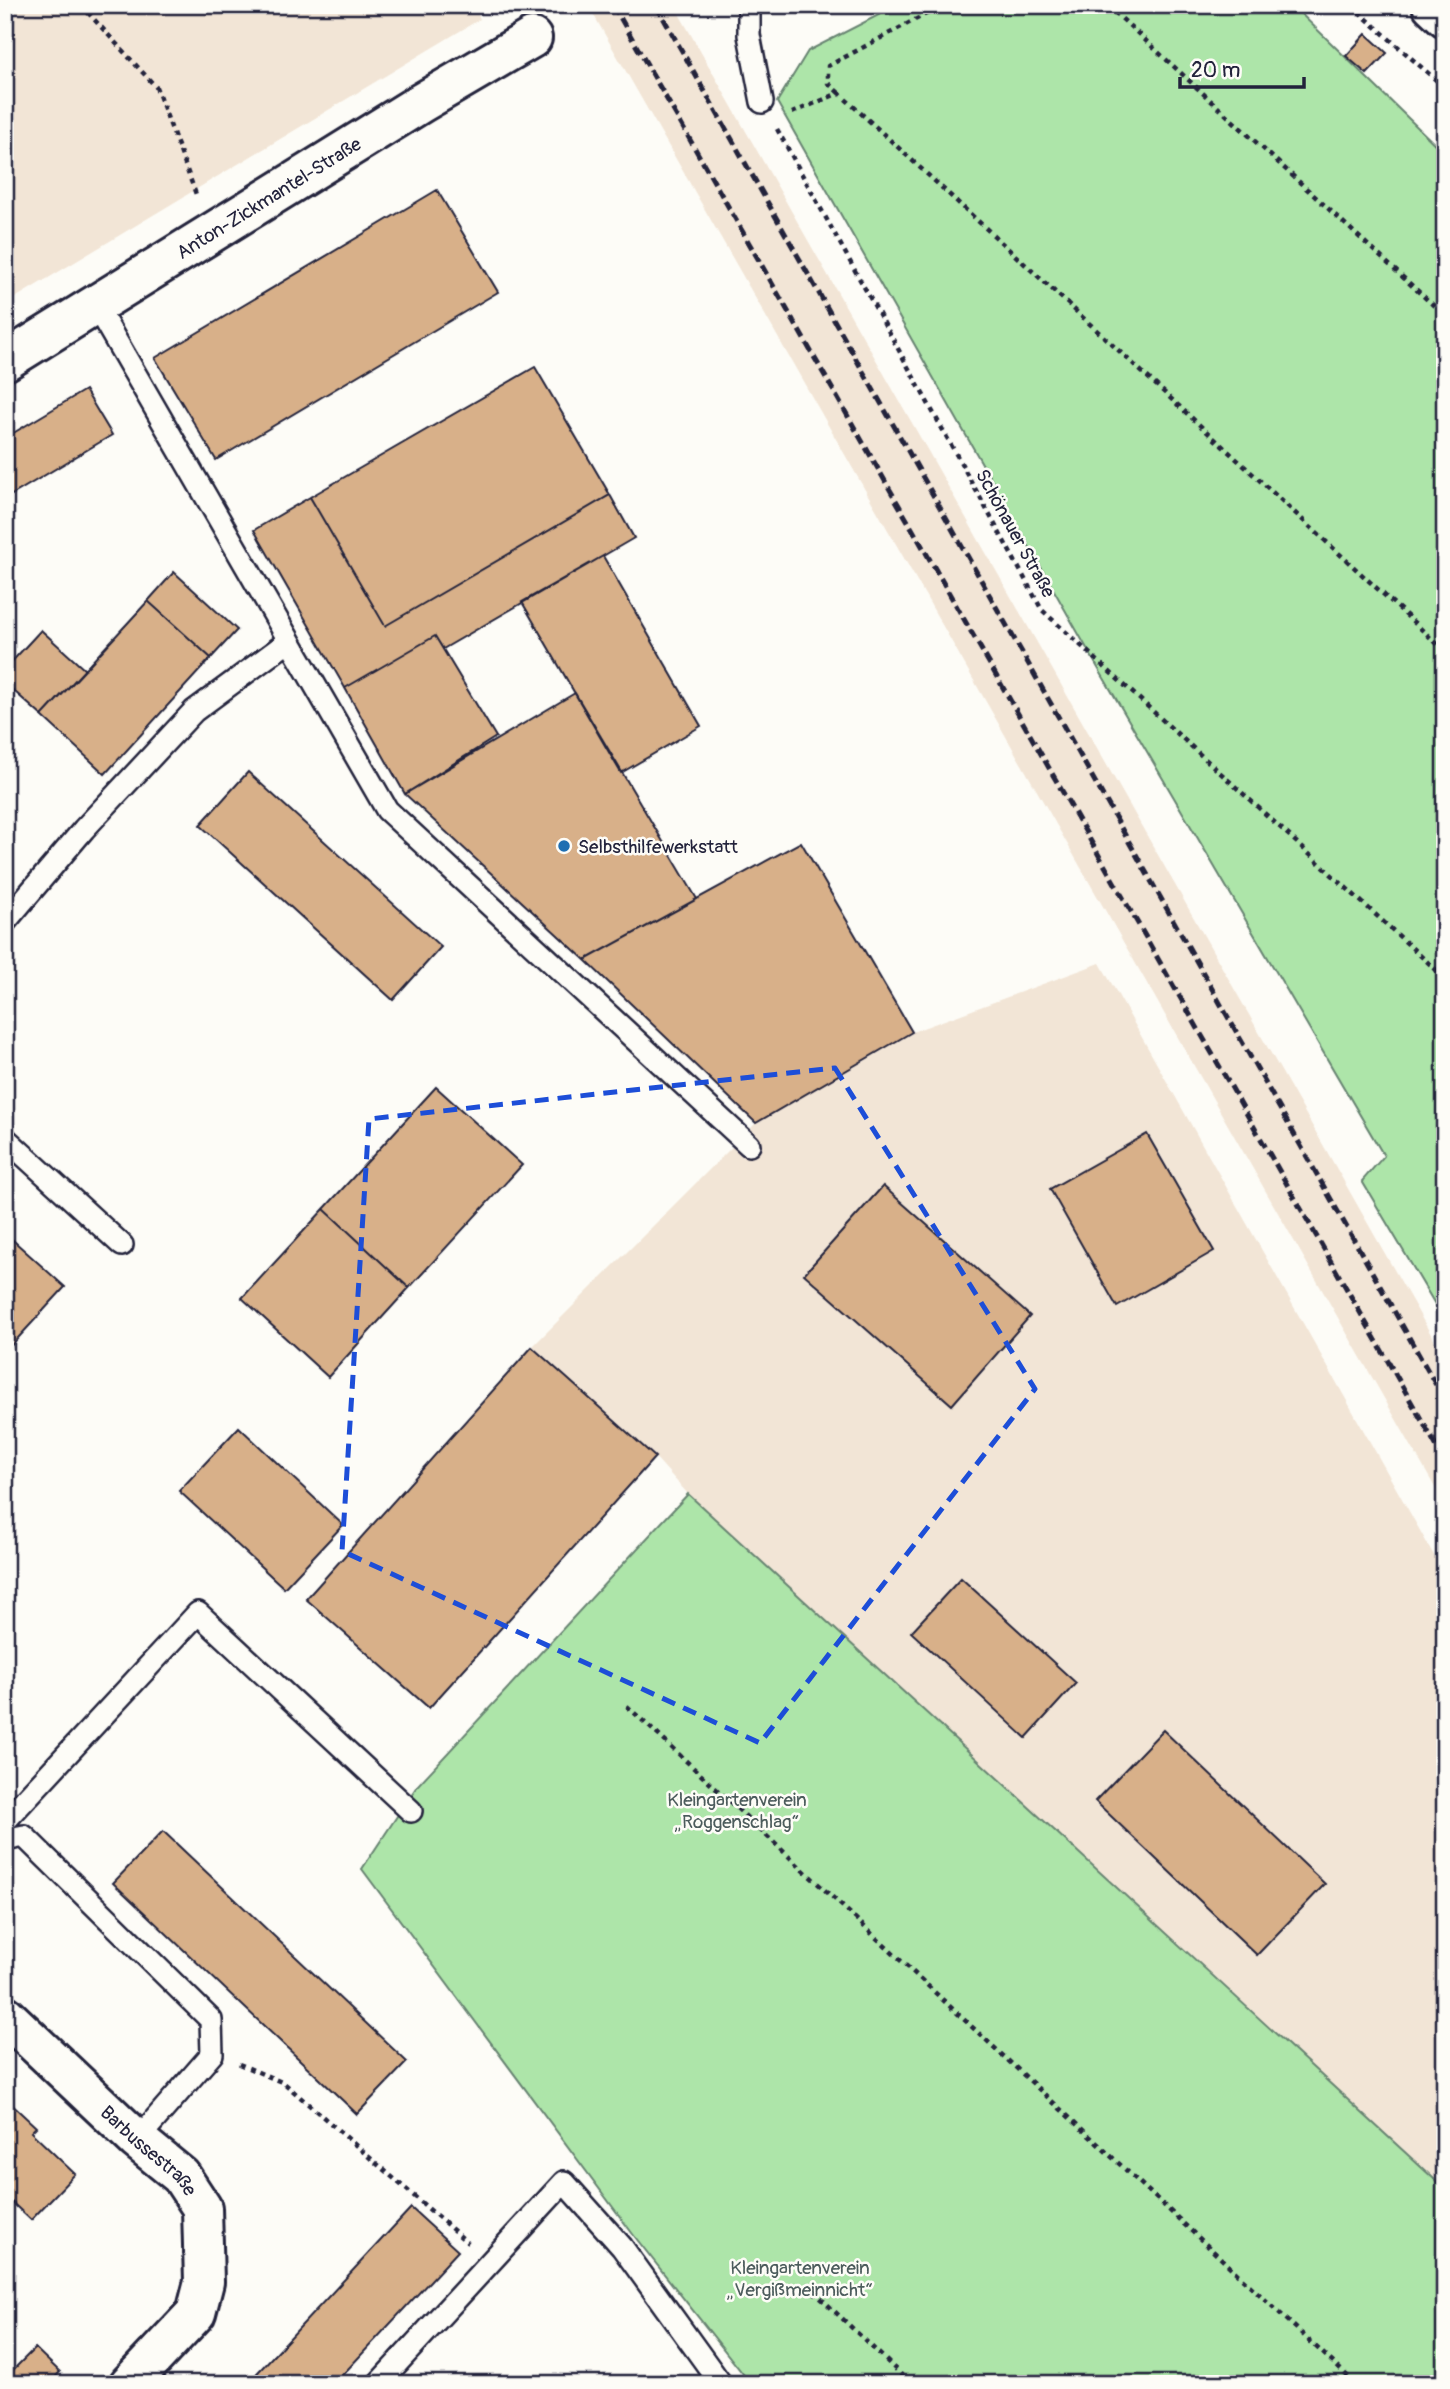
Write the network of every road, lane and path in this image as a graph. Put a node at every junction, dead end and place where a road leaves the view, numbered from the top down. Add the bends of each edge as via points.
1 (81, 5) edge
2 (749, 5) edge
3 (943, 5) edge
4 (1107, 5) edge
5 (1352, 5) edge
6 (1432, 5) edge
7 (1445, 17) edge
8 (532, 38) dead end
9 (1445, 88) edge
10 (839, 93) junction
11 (762, 102) joint
12 (773, 122) junction
13 (212, 233) junction
14 (96, 306) junction
15 (1445, 316) edge
16 (5, 361) edge
17 (289, 640) junction
18 (1445, 651) edge
19 (7, 916) edge
20 (1445, 978) edge
21 (5, 1138) edge
22 (749, 1145) dead end
23 (122, 1245) dead end
24 (627, 1706) dead end
25 (411, 1811) dead end
26 (5, 1821) edge
27 (5, 1840) edge
28 (5, 2015) edge
29 (212, 2053) junction
30 (138, 2140) junction
31 (490, 2262) junction
32 (806, 2284) dead end
33 (129, 2384) edge
34 (378, 2384) edge
35 (721, 2384) edge
36 (911, 2384) edge
37 (1356, 2384) edge

1 - 13 path via 156,87
2 - 11 lane via 749,35
3 - 10 path via 828,66 828,83
4 - 15 path
5 - 9 path
6 - 7 street
8 - 13 street, Anton-Zickmantel-Straße
10 - 12 path
10 - 18 path
11 - 12 path, Schönauer Straße
12 - 20 path, Schönauer Straße via 1042,610
13 - 14 street, Anton-Zickmantel-Straße
14 - 16 street, Anton-Zickmantel-Straße
14 - 17 lane
17 - 19 lane via 194,711
17 - 22 lane via 387,810
21 - 23 lane
24 - 37 path
25 - 26 lane via 198,1613
27 - 29 lane via 24,1836 211,2020
28 - 30 street, Barbussestraße
29 - 30 lane
29 - 31 path via 284,2083
30 - 33 street, Barbussestraße via 181,2176 202,2208 204,2282 196,2313
31 - 34 lane
31 - 35 lane via 564,2182 622,2247
32 - 36 path

